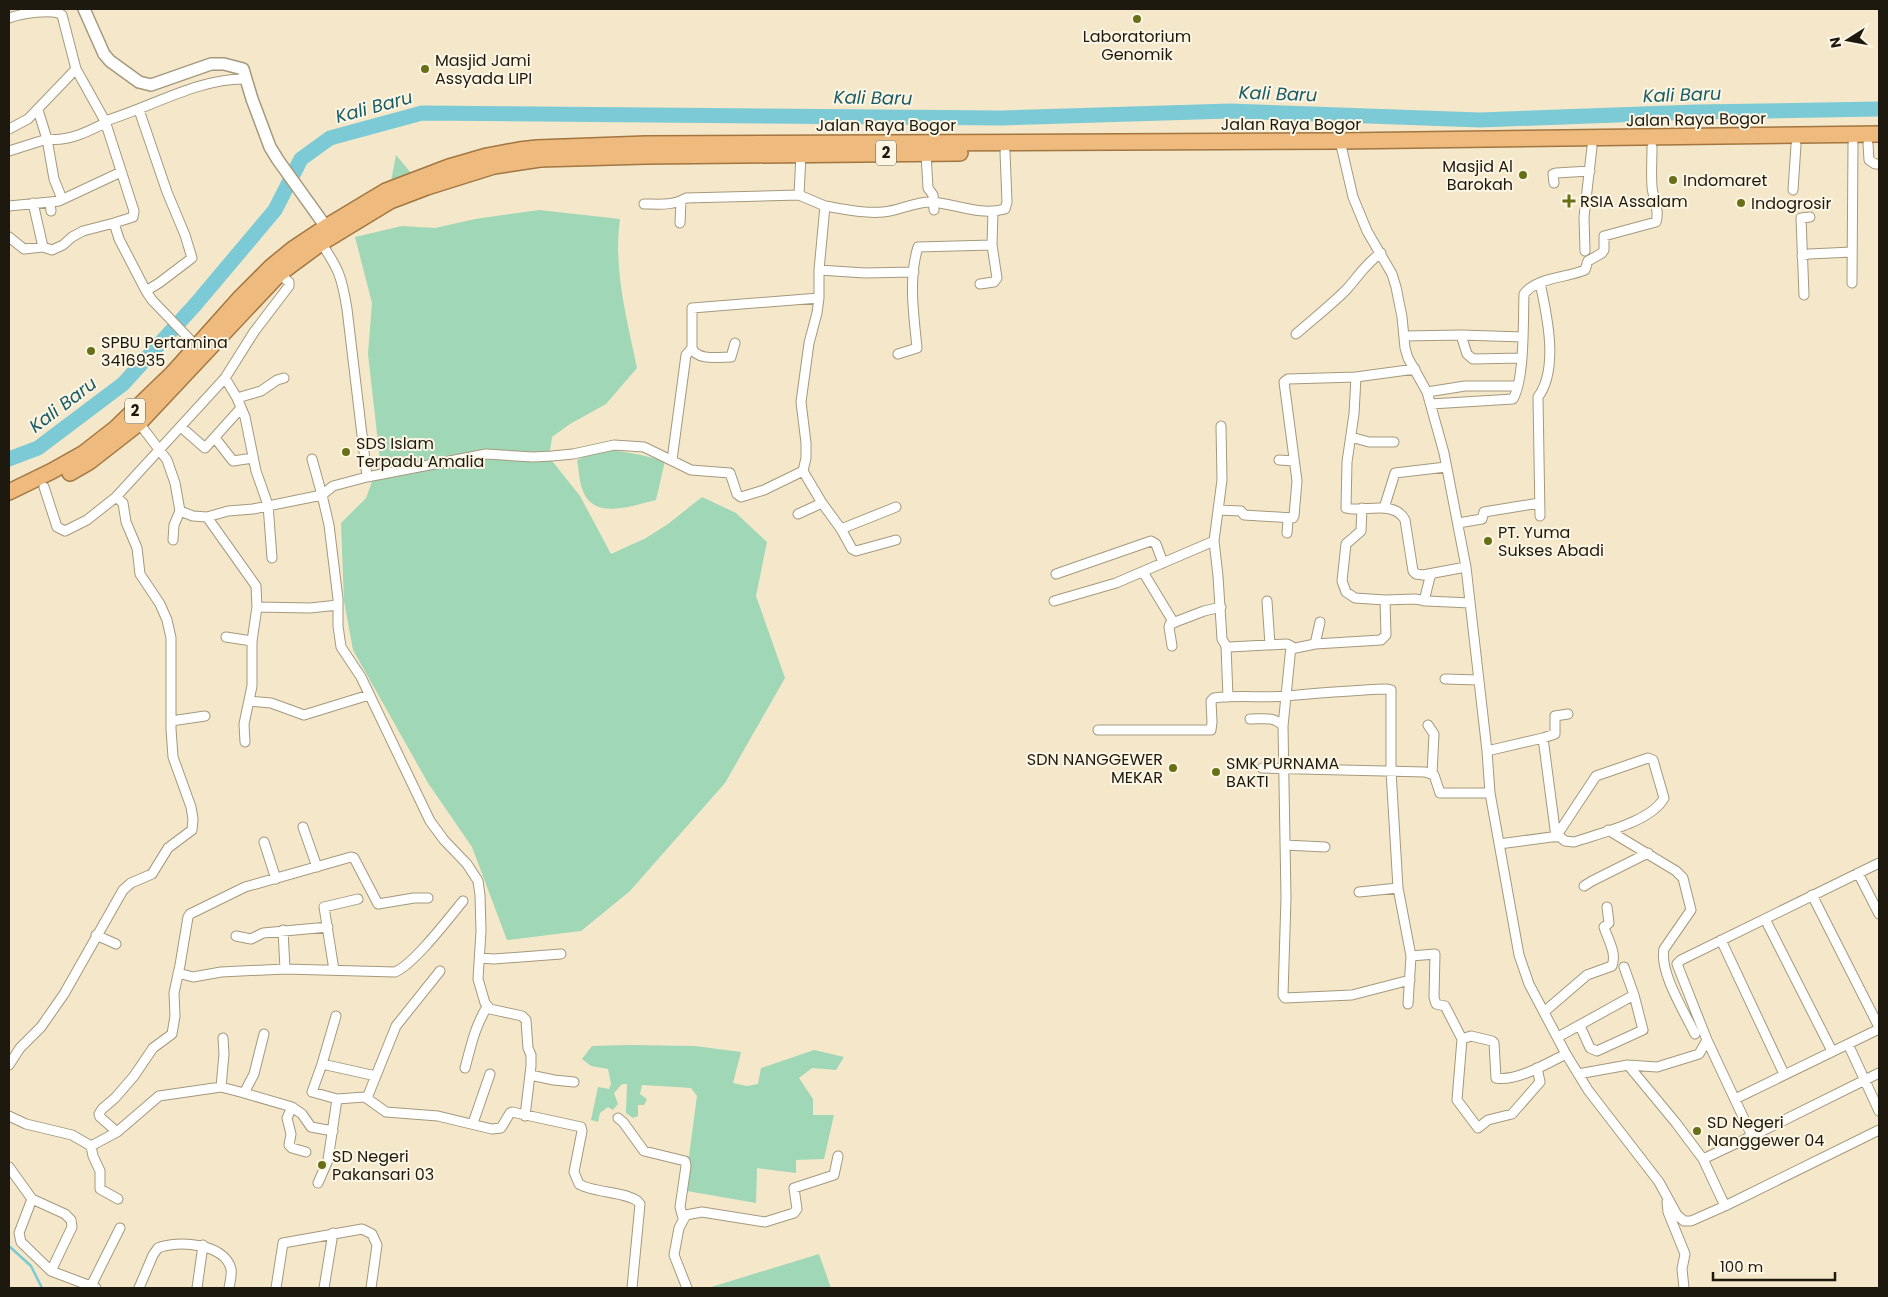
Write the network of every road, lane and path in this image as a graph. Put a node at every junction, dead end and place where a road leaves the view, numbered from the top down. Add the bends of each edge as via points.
1 (84, 9) edge
2 (9, 18) edge
3 (76, 69) junction
4 (246, 79) junction
5 (38, 110) junction
6 (139, 110) junction
7 (105, 122) junction
8 (9, 129) edge
9 (47, 139) junction
10 (1870, 142) edge
11 (1796, 145) junction
12 (1341, 147) junction
13 (1592, 147) junction
14 (1652, 147) junction
15 (792, 150) junction
16 (9, 151) edge
17 (1005, 152) junction
18 (926, 153) junction
19 (1879, 164) edge
20 (1590, 171) junction
21 (120, 172) junction
22 (1554, 183) dead end
23 (1793, 190) dead end
24 (799, 195) junction
25 (62, 199) junction
26 (682, 202) junction
27 (33, 203) junction
28 (644, 204) dead end
29 (9, 206) edge
30 (825, 206) junction
31 (934, 206) junction
32 (993, 211) junction
33 (1810, 217) dead end
34 (114, 223) junction
35 (680, 224) dead end
36 (326, 227) junction
37 (9, 237) edge
38 (321, 244) junction
39 (992, 245) junction
40 (43, 247) junction
41 (1585, 251) dead end
42 (1852, 252) junction
43 (1381, 253) junction
44 (1802, 256) junction
45 (818, 270) junction
46 (914, 272) junction
47 (279, 274) junction
48 (1540, 283) junction
49 (1852, 283) dead end
50 (980, 284) dead end
51 (146, 290) junction
52 (1804, 295) dead end
53 (819, 298) junction
54 (1296, 334) dead end
55 (1461, 335) junction
56 (1404, 336) junction
57 (1523, 337) junction
58 (735, 343) dead end
59 (196, 346) junction
60 (692, 348) junction
61 (898, 354) dead end
62 (1522, 358) junction
63 (1415, 369) junction
64 (1356, 377) junction
65 (225, 378) junction
66 (284, 378) dead end
67 (1518, 386) junction
68 (1427, 392) junction
69 (237, 398) junction
70 (1431, 404) junction
71 (241, 408) junction
72 (139, 423) junction
73 (1221, 426) dead end
74 (181, 427) junction
75 (1351, 437) junction
76 (215, 438) junction
77 (1394, 442) dead end
78 (159, 451) junction
79 (253, 458) junction
80 (312, 458) dead end
81 (672, 460) junction
82 (1278, 460) dead end
83 (1294, 461) junction
84 (1446, 467) junction
85 (803, 471) junction
86 (367, 477) junction
87 (51, 479) junction
88 (9, 492) edge
89 (322, 495) junction
90 (116, 497) junction
91 (9, 503) edge
92 (822, 503) junction
93 (1539, 503) junction
94 (268, 505) junction
95 (896, 507) dead end
96 (1362, 508) junction
97 (1384, 508) junction
98 (1218, 510) junction
99 (180, 511) junction
100 (798, 514) dead end
101 (1540, 516) dead end
102 (207, 517) junction
103 (1293, 518) junction
104 (1458, 523) junction
105 (841, 529) junction
106 (1287, 533) dead end
107 (173, 540) dead end
108 (896, 540) dead end
109 (1214, 541) junction
110 (272, 558) dead end
111 (1163, 563) junction
112 (1466, 566) junction
113 (1143, 572) junction
114 (1433, 573) junction
115 (1056, 574) dead end
116 (1385, 600) junction
117 (1054, 601) dead end
118 (1267, 601) dead end
119 (1424, 601) junction
120 (1470, 603) junction
121 (338, 605) junction
122 (258, 607) junction
123 (1221, 607) junction
124 (1320, 622) dead end
125 (1174, 623) junction
126 (226, 636) dead end
127 (252, 641) junction
128 (1315, 644) junction
129 (1270, 645) junction
130 (1172, 646) dead end
131 (1226, 646) junction
132 (1291, 649) junction
133 (1445, 679) dead end
134 (1478, 680) junction
135 (369, 695) junction
136 (1286, 696) junction
137 (1228, 697) junction
138 (249, 701) junction
139 (1568, 714) dead end
140 (205, 716) dead end
141 (1250, 719) dead end
142 (171, 721) junction
143 (1428, 725) dead end
144 (1283, 726) junction
145 (1098, 730) dead end
146 (1543, 738) junction
147 (245, 742) dead end
148 (1488, 751) junction
149 (1262, 768) dead end
150 (1283, 769) junction
151 (1391, 771) junction
152 (1432, 774) junction
153 (1490, 793) junction
154 (303, 827) dead end
155 (1608, 830) junction
156 (1558, 837) junction
157 (264, 842) dead end
158 (1285, 844) junction
159 (1499, 844) junction
160 (1325, 847) dead end
161 (1648, 853) junction
162 (1879, 862) edge
163 (317, 867) junction
164 (1858, 873) junction
165 (276, 879) junction
166 (1584, 886) dead end
167 (1398, 888) junction
168 (1360, 892) dead end
169 (1812, 896) junction
170 (428, 898) dead end
171 (358, 899) dead end
172 (463, 900) dead end
173 (1607, 907) dead end
174 (1879, 914) edge
175 (1765, 919) junction
176 (328, 926) junction
177 (283, 930) junction
178 (96, 935) junction
179 (236, 936) dead end
180 (1721, 940) junction
181 (116, 944) dead end
182 (561, 954) dead end
183 (1411, 956) junction
184 (480, 958) junction
185 (1624, 967) dead end
186 (285, 970) junction
187 (334, 970) junction
188 (440, 971) dead end
189 (178, 973) junction
190 (1410, 980) junction
191 (1634, 995) junction
192 (1408, 1004) dead end
193 (487, 1007) junction
194 (1544, 1012) junction
195 (336, 1016) dead end
196 (1580, 1026) junction
197 (1879, 1028) edge
198 (264, 1034) dead end
199 (1695, 1034) dead end
200 (223, 1038) dead end
201 (1558, 1038) junction
202 (1462, 1039) junction
203 (1707, 1040) junction
204 (1848, 1044) junction
205 (1832, 1051) junction
206 (1566, 1054) junction
207 (1698, 1054) junction
208 (1717, 1060) junction
209 (322, 1064) junction
210 (9, 1065) edge
211 (1628, 1065) junction
212 (465, 1068) dead end
213 (1537, 1068) junction
214 (1879, 1073) edge
215 (490, 1074) dead end
216 (1578, 1074) junction
217 (1784, 1074) junction
218 (530, 1075) junction
219 (376, 1076) junction
220 (1865, 1080) junction
221 (574, 1082) dead end
222 (221, 1087) junction
223 (244, 1093) junction
224 (337, 1098) junction
225 (367, 1098) junction
226 (1735, 1099) junction
227 (292, 1106) junction
228 (1879, 1111) edge
229 (9, 1116) edge
230 (525, 1116) junction
231 (618, 1118) dead end
232 (472, 1124) junction
233 (1879, 1130) edge
234 (333, 1131) junction
235 (117, 1132) junction
236 (1752, 1136) junction
237 (91, 1146) junction
238 (306, 1152) dead end
239 (838, 1156) dead end
240 (1703, 1159) junction
241 (9, 1166) edge
242 (318, 1182) dead end
243 (1668, 1197) junction
244 (32, 1199) junction
245 (118, 1199) dead end
246 (1725, 1206) junction
247 (683, 1218) junction
248 (120, 1228) dead end
249 (333, 1233) junction
250 (203, 1245) junction
251 (50, 1272) junction
252 (93, 1287) edge
253 (139, 1288) edge
254 (197, 1288) edge
255 (229, 1288) edge
256 (276, 1288) edge
257 (324, 1288) edge
258 (371, 1288) edge
259 (632, 1288) edge
260 (686, 1288) edge
261 (1684, 1288) edge

1 - 4 street via 104,54 139,82 151,85 216,63 243,68
2 - 3 street via 34,13 60,13
3 - 5 street
3 - 7 street
4 - 6 street via 218,82
4 - 36 street via 270,147
5 - 8 street
5 - 9 street
6 - 7 street
6 - 51 street via 192,258
7 - 9 street via 71,138
7 - 21 street
9 - 16 street
9 - 25 street via 54,178
10 - 11 highway, Jalan Raya Bogor / 2
10 - 12 highway, Jalan Raya Bogor / 2
10 - 19 street via 1869,160
10 - 42 street
11 - 14 highway, Jalan Raya Bogor / 2
11 - 23 street
12 - 13 highway, Jalan Raya Bogor / 2
12 - 15 highway, Jalan Raya Bogor / 2
12 - 17 highway, Jalan Raya Bogor / 2
12 - 43 street via 1352,197
13 - 14 highway, Jalan Raya Bogor / 2
13 - 20 street
14 - 48 street via 1656,222 1604,236 1604,250 1588,261 1585,270
15 - 18 highway, Jalan Raya Bogor / 2
15 - 24 street
15 - 36 highway, Jalan Raya Bogor / 2 via 636,145 537,148 511,152 457,165 386,191
15 - 38 highway, Jalan Raya Bogor / 2 via 540,159 494,166 390,201
17 - 18 highway, Jalan Raya Bogor / 2
17 - 32 street via 1007,202 1005,209
18 - 31 street via 928,188 933,195
20 - 22 street via 1556,173 1553,174
20 - 41 street via 1583,228
21 - 25 street
21 - 34 street via 134,214
24 - 26 street via 686,198
24 - 30 street
25 - 27 street via 50,206
26 - 28 street
26 - 35 street
27 - 29 street
27 - 40 street
30 - 31 street via 882,212
30 - 45 street
31 - 32 street
32 - 39 street
33 - 44 street via 1801,218
34 - 40 street via 83,231 52,250
34 - 51 street
36 - 59 highway, Jalan Raya Bogor / 2 via 271,267
37 - 40 street via 24,250
38 - 47 highway, Jalan Raya Bogor / 2
38 - 86 street via 343,283
39 - 46 street via 919,247
39 - 50 street via 997,278 994,282
42 - 44 street
42 - 49 street
43 - 54 street via 1365,266 1328,308
43 - 56 street via 1396,287
44 - 52 street
45 - 46 street
45 - 53 street
46 - 61 street via 917,348
47 - 59 highway, Jalan Raya Bogor / 2
47 - 65 street via 289,286
48 - 57 street via 1524,294
48 - 93 street via 1549,347 1544,388 1538,397
51 - 59 street
53 - 60 street via 692,308
53 - 85 street via 801,402 806,443
55 - 56 street
55 - 57 street
55 - 62 street via 1467,354 1473,359
56 - 63 street via 1408,358
57 - 62 street
58 - 60 street via 731,357 699,356
59 - 72 highway, Jalan Raya Bogor / 2
59 - 87 highway, Jalan Raya Bogor / 2 via 122,424
60 - 81 street via 686,355
62 - 67 street
63 - 64 street
63 - 68 street
64 - 75 street
64 - 83 street via 1292,378 1284,381
65 - 69 street
65 - 74 street
66 - 69 street via 261,392
67 - 68 street via 1465,386
67 - 70 street via 1511,400
68 - 70 street
69 - 71 street
70 - 84 street
71 - 76 street
71 - 79 street
72 - 78 street
72 - 87 highway, Jalan Raya Bogor / 2 via 89,462
73 - 98 street via 1222,480
74 - 76 street via 204,448
74 - 78 street
75 - 77 street via 1369,442
75 - 96 street via 1346,508
76 - 79 street via 233,461
78 - 90 street
78 - 99 street via 167,460 173,476
79 - 94 street
80 - 89 street
81 - 85 street via 691,470 730,473 741,497
81 - 86 street via 644,447 614,445 552,456 486,454
82 - 83 street
83 - 103 street via 1297,482
84 - 97 street via 1395,473
84 - 104 street
85 - 92 street
86 - 89 street via 333,486
87 - 88 highway, Jalan Raya Bogor / 2
87 - 90 street via 57,527 65,531 88,520
87 - 91 highway, Jalan Raya Bogor / 2
89 - 94 street
89 - 121 street via 329,525
90 - 142 street via 123,502 126,522 135,540 140,574 167,620
92 - 100 street
92 - 105 street
93 - 101 street
93 - 104 street via 1484,512 1482,519
94 - 102 street
94 - 110 street
95 - 105 street
96 - 97 street
96 - 116 street via 1361,531 1346,544 1342,581 1346,592 1355,598
97 - 114 street via 1404,517 1414,573
98 - 103 street
98 - 109 street
99 - 102 street
99 - 107 street via 174,525
102 - 122 street via 256,586
103 - 106 street via 1288,520
104 - 112 street
105 - 108 street via 854,550
109 - 111 street
109 - 123 street
111 - 113 street
111 - 115 street via 1156,544 1151,541
112 - 114 street
112 - 120 street
113 - 117 street
113 - 125 street
114 - 119 street
116 - 119 street
116 - 128 street via 1384,639
118 - 129 street
119 - 120 street
120 - 134 street
121 - 122 street
121 - 135 street via 341,647
122 - 127 street
123 - 125 street
123 - 131 street via 1222,639
124 - 128 street
125 - 130 street via 1169,627
126 - 127 street
127 - 138 street
128 - 132 street
129 - 131 street
129 - 132 street via 1287,644
131 - 137 street
132 - 136 street
133 - 134 street
134 - 148 street
135 - 138 street via 304,714 271,703
135 - 184 street via 430,821 478,881
136 - 137 street
136 - 144 street
136 - 151 street via 1391,690
137 - 145 street via 1212,699 1210,730
138 - 147 street via 244,724
139 - 146 street via 1555,716 1555,733
140 - 142 street
141 - 144 street via 1277,720
142 - 178 street via 173,757 194,825 168,848 152,874 123,890
143 - 152 street via 1434,734
144 - 150 street
146 - 148 street
146 - 156 street
148 - 153 street
149 - 150 street
150 - 151 street
150 - 158 street
151 - 152 street
151 - 167 street
152 - 153 street via 1440,793
153 - 159 street
154 - 163 street
155 - 156 street via 1574,842
155 - 156 street via 1634,822 1660,806 1664,794 1652,759 1596,776
155 - 161 street
156 - 159 street
157 - 165 street
158 - 160 street
158 - 190 street via 1282,990 1285,998 1352,995
159 - 194 street via 1519,955
161 - 166 street
161 - 199 street via 1683,878 1691,907 1663,955 1670,982
162 - 164 street
163 - 165 street
163 - 170 street via 353,858 380,905
164 - 169 street
164 - 174 street
165 - 189 street via 245,887 190,914
167 - 168 street
167 - 183 street
169 - 175 street
169 - 197 street
171 - 176 street via 324,906
172 - 187 street via 442,927 399,970 385,973
173 - 194 street via 1609,923 1604,927 1612,946 1612,966 1587,975
175 - 180 street
175 - 205 street
176 - 177 street
176 - 187 street
177 - 179 street via 263,933 251,939
177 - 186 street
178 - 181 street
178 - 210 street via 64,994
180 - 203 street via 1681,960 1677,966
180 - 217 street
182 - 184 street
183 - 190 street
183 - 202 street via 1435,954 1436,1004 1444,1006
184 - 193 street via 478,979
185 - 191 street
186 - 187 street
186 - 189 street via 193,976
188 - 219 street via 396,1026
189 - 235 street via 172,1034 153,1048 134,1076 99,1114
190 - 192 street
191 - 196 street
191 - 196 street via 1643,1030 1641,1033 1597,1052 1590,1048
193 - 212 street via 472,1038
193 - 218 street via 525,1018 531,1055
194 - 201 street
195 - 209 street
196 - 201 street
197 - 204 street
198 - 223 street via 254,1074
200 - 222 street
201 - 206 street
202 - 213 street via 1471,1036 1494,1043 1496,1078 1512,1077
202 - 213 street via 1457,1100 1478,1128 1488,1120 1512,1114 1539,1083
203 - 207 street
203 - 208 street
204 - 205 street
204 - 220 street
205 - 217 street
206 - 213 street
206 - 216 street
207 - 208 street
207 - 211 street via 1657,1067
208 - 226 street
209 - 219 street
209 - 224 street via 312,1092
211 - 216 street
211 - 240 street
214 - 220 street
215 - 232 street
216 - 243 street
217 - 226 street
218 - 221 street
218 - 230 street
219 - 225 street
220 - 228 street
220 - 236 street
222 - 223 street
222 - 235 street via 159,1096
223 - 227 street
224 - 225 street
224 - 234 street
225 - 232 street via 386,1112 438,1116
226 - 236 street
227 - 234 street via 311,1127
227 - 238 street via 287,1118 291,1134 289,1145
229 - 237 street via 26,1124 72,1135
230 - 232 street via 511,1112 505,1124 498,1129
230 - 259 street via 580,1126 582,1131 574,1172 579,1184 590,1190 639,1201
231 - 247 street via 644,1152 685,1161 680,1207
233 - 246 street
234 - 242 street via 328,1160
235 - 237 street
236 - 240 street
237 - 245 street via 100,1171 101,1190
239 - 247 street via 834,1175 794,1188 797,1209 794,1213 765,1222 702,1212 686,1214
240 - 246 street
241 - 244 street
243 - 246 street via 1684,1222
243 - 261 street via 1668,1212 1685,1254 1682,1269
244 - 251 street via 20,1239
244 - 251 street via 71,1220 72,1227
247 - 260 street via 674,1255
248 - 252 street
249 - 256 street via 283,1243
249 - 257 street
249 - 258 street via 362,1229 375,1237 377,1249
250 - 253 street via 158,1248
250 - 254 street
250 - 255 street via 221,1254 229,1265
251 - 252 street

